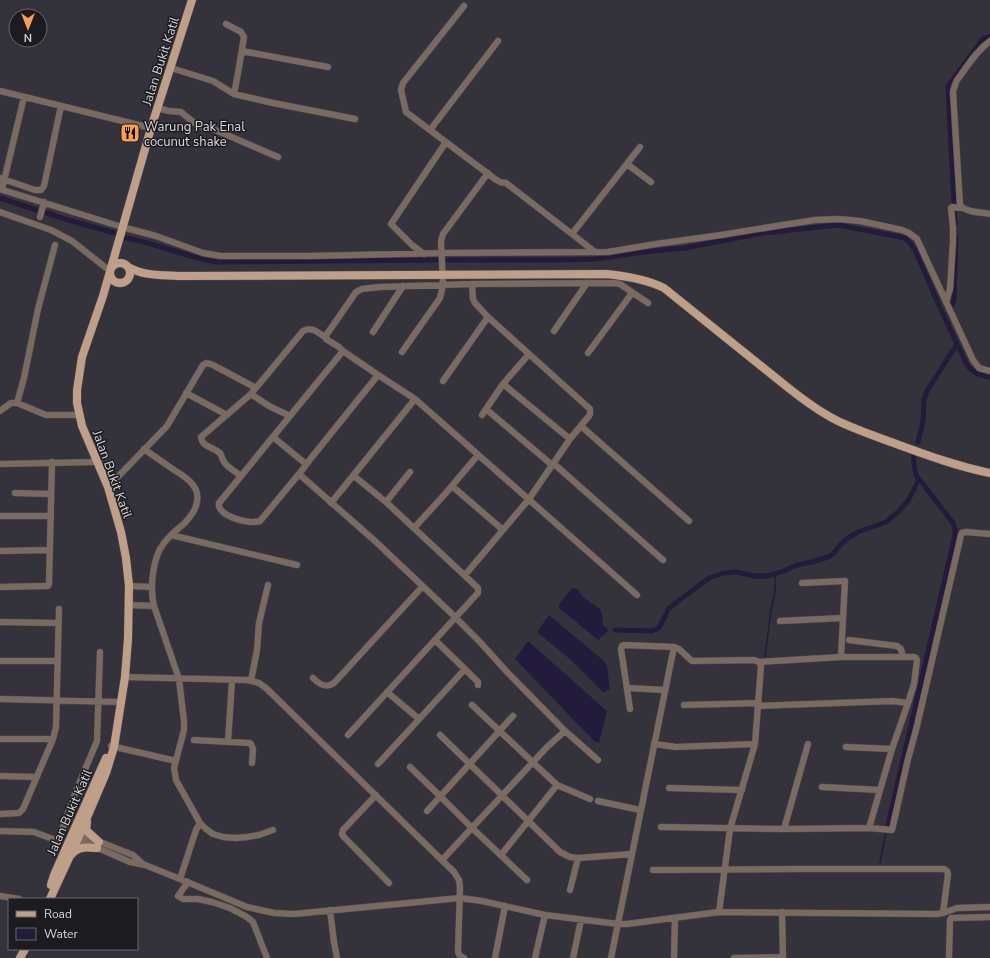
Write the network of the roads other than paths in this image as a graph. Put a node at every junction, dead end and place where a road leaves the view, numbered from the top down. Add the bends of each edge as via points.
1 (192, 0) edge
2 (464, 6) dead end
3 (226, 24) dead end
4 (498, 41) dead end
5 (990, 41) edge
6 (242, 51) junction
7 (328, 67) dead end
8 (171, 68) junction
9 (0, 91) edge
10 (234, 94) junction
11 (24, 97) junction
12 (61, 106) junction
13 (158, 108) junction
14 (355, 119) dead end
15 (151, 128) junction
16 (430, 130) junction
17 (446, 142) junction
18 (640, 148) dead end
19 (278, 156) dead end
20 (628, 164) junction
21 (488, 173) junction
22 (2, 179) edge
23 (651, 182) dead end
24 (1, 189) edge
25 (44, 202) junction
26 (962, 208) junction
27 (0, 212) edge
28 (990, 214) edge
29 (40, 217) dead end
30 (122, 227) junction
31 (572, 234) junction
32 (55, 244) dead end
33 (117, 245) junction
34 (595, 252) junction
35 (442, 253) junction
36 (424, 254) junction
37 (127, 266) junction
38 (110, 271) junction
39 (150, 275) junction
40 (442, 275) junction
41 (125, 283) junction
42 (587, 283) junction
43 (472, 284) junction
44 (443, 285) junction
45 (403, 286) junction
46 (632, 293) junction
47 (103, 296) junction
48 (946, 302) junction
49 (648, 303) dead end
50 (488, 318) junction
51 (554, 331) dead end
52 (373, 332) dead end
53 (325, 337) junction
54 (343, 351) junction
55 (402, 352) dead end
56 (588, 353) dead end
57 (528, 354) junction
58 (990, 371) edge
59 (378, 375) junction
60 (443, 381) dead end
61 (503, 384) junction
62 (256, 388) junction
63 (186, 393) junction
64 (251, 394) junction
65 (415, 399) junction
66 (17, 403) junction
67 (486, 409) junction
68 (0, 411) edge
69 (80, 415) junction
70 (227, 415) junction
71 (482, 415) dead end
72 (290, 416) junction
73 (581, 426) junction
74 (273, 437) junction
75 (570, 439) junction
76 (144, 449) junction
77 (478, 455) junction
78 (52, 462) junction
79 (97, 462) junction
80 (0, 464) edge
81 (306, 464) junction
82 (552, 464) junction
83 (410, 472) dead end
84 (990, 473) edge
85 (299, 474) junction
86 (241, 476) junction
87 (354, 476) junction
88 (452, 486) junction
89 (108, 487) junction
90 (15, 493) dead end
91 (51, 494) junction
92 (529, 499) junction
93 (386, 502) junction
94 (331, 503) junction
95 (0, 516) edge
96 (51, 516) junction
97 (689, 521) dead end
98 (414, 528) junction
99 (503, 530) junction
100 (990, 534) edge
101 (171, 535) junction
102 (50, 550) junction
103 (0, 551) edge
104 (664, 560) dead end
105 (296, 565) dead end
106 (465, 575) junction
107 (802, 583) dead end
108 (268, 585) dead end
109 (0, 586) edge
110 (129, 586) junction
111 (152, 587) junction
112 (422, 587) junction
113 (637, 595) dead end
114 (129, 605) junction
115 (154, 606) junction
116 (59, 609) dead end
117 (843, 618) junction
118 (456, 619) junction
119 (0, 622) edge
120 (780, 622) dead end
121 (58, 623) junction
122 (435, 640) junction
123 (848, 640) dead end
124 (674, 647) junction
125 (100, 652) dead end
126 (841, 657) junction
127 (902, 657) junction
128 (0, 660) edge
129 (57, 661) junction
130 (759, 662) junction
131 (465, 669) junction
132 (125, 677) junction
133 (313, 678) dead end
134 (179, 679) junction
135 (232, 680) junction
136 (251, 681) junction
137 (478, 685) dead end
138 (627, 688) junction
139 (665, 690) junction
140 (387, 692) junction
141 (0, 699) edge
142 (56, 700) junction
143 (98, 701) junction
144 (120, 702) junction
145 (908, 703) junction
146 (758, 704) junction
147 (472, 705) dead end
148 (684, 705) dead end
149 (630, 709) dead end
150 (513, 716) dead end
151 (419, 719) junction
152 (565, 730) junction
153 (500, 731) junction
154 (348, 735) dead end
155 (440, 735) dead end
156 (0, 739) edge
157 (53, 739) junction
158 (194, 740) dead end
159 (228, 742) junction
160 (654, 744) junction
161 (755, 744) junction
162 (808, 744) dead end
163 (112, 746) junction
164 (846, 747) dead end
165 (892, 749) junction
166 (598, 760) dead end
167 (176, 761) junction
168 (532, 762) junction
169 (252, 763) dead end
170 (378, 764) dead end
171 (469, 764) junction
172 (410, 767) dead end
173 (0, 776) edge
174 (37, 777) junction
175 (557, 784) junction
176 (822, 787) dead end
177 (669, 788) dead end
178 (742, 790) junction
179 (880, 790) junction
180 (376, 795) junction
181 (440, 796) junction
182 (501, 796) junction
183 (590, 799) dead end
184 (598, 801) dead end
185 (91, 810) junction
186 (640, 810) junction
187 (427, 811) dead end
188 (0, 814) edge
189 (528, 820) junction
190 (78, 822) junction
191 (200, 823) junction
192 (471, 827) junction
193 (661, 827) dead end
194 (869, 828) junction
195 (730, 829) junction
196 (784, 829) junction
197 (273, 830) dead end
198 (0, 831) edge
199 (78, 836) junction
200 (98, 845) junction
201 (67, 846) junction
202 (632, 854) junction
203 (70, 856) junction
204 (501, 856) junction
205 (578, 858) junction
206 (442, 860) junction
207 (724, 869) junction
208 (653, 870) dead end
209 (180, 879) junction
210 (527, 880) dead end
211 (188, 882) junction
212 (390, 882) dead end
213 (570, 890) dead end
214 (0, 896) edge
215 (13, 898) edge
216 (46, 898) edge
217 (50, 898) edge
218 (460, 898) junction
219 (505, 906) junction
220 (990, 907) edge
221 (330, 910) junction
222 (719, 912) junction
223 (782, 912) junction
224 (943, 913) junction
225 (545, 915) junction
226 (990, 917) edge
227 (675, 918) junction
228 (581, 920) junction
229 (618, 924) junction
230 (267, 958) edge
231 (337, 958) edge
232 (464, 958) edge
233 (495, 958) edge
234 (535, 958) edge
235 (573, 958) edge
236 (611, 958) edge
237 (674, 958) edge
238 (734, 958) edge
239 (783, 958) edge
240 (949, 958) edge

1 - 8 main road, Jalan Bukit Katil
2 - 16 street via 403,83 401,90 406,112
3 - 6 street via 244,35
4 - 16 street
5 - 26 street via 958,80 953,92 959,198
6 - 7 street
6 - 10 street
8 - 10 street via 213,81
8 - 13 main road, Jalan Bukit Katil
9 - 11 street
10 - 14 street
11 - 12 street
11 - 22 street
12 - 15 street
12 - 22 street via 41,190
13 - 15 main road, Jalan Bukit Katil
13 - 19 street via 181,112 197,125
15 - 30 main road, Jalan Bukit Katil
16 - 17 street
17 - 21 street
17 - 36 street via 391,224
18 - 20 street
20 - 23 street
20 - 31 street
21 - 31 street via 498,181 506,183
21 - 35 street via 443,234
22 - 24 street
24 - 25 street
25 - 29 street
25 - 30 street
26 - 28 street
26 - 48 street via 950,209 953,234 949,295
27 - 38 street via 51,230 72,241
30 - 33 main road, Jalan Bukit Katil
30 - 36 street via 203,253 221,256
31 - 34 street
32 - 66 street
33 - 37 main road via 122,261
33 - 38 main road, Jalan Bukit Katil
34 - 35 street
34 - 48 street via 617,251 839,218 909,232 920,245
35 - 36 street
35 - 40 street
37 - 38 main road via 122,263 116,264
37 - 39 main road
37 - 41 main road via 130,276
38 - 41 main road via 110,277 114,281
38 - 47 main road, Jalan Bukit Katil
39 - 40 main road
39 - 41 main road
40 - 44 street
40 - 84 main road via 606,274 654,283 664,288 798,396 834,419 908,448
41 - 47 main road
42 - 43 street
42 - 46 street via 617,283
42 - 51 street
43 - 44 street
43 - 50 street via 475,303
44 - 45 street
44 - 55 street via 440,298
45 - 52 street
45 - 53 street via 359,290
46 - 49 street
46 - 56 street
47 - 69 main road, Jalan Bukit Katil via 82,357 77,390
48 - 58 street via 972,360 980,368
50 - 57 street
50 - 60 street
53 - 54 street
53 - 62 street via 313,329 303,331
54 - 59 street
54 - 72 street
57 - 61 street
57 - 73 street via 590,409 589,416
59 - 65 street
59 - 81 street
61 - 67 street
61 - 75 street
62 - 63 street via 207,363 201,367
62 - 64 street
63 - 70 street
63 - 76 street via 167,426
64 - 70 street
64 - 72 street
65 - 77 street
65 - 87 street
66 - 68 street via 11,403
66 - 69 street via 46,415
67 - 71 street
67 - 82 street
69 - 79 main road, Jalan Bukit Katil
70 - 86 street via 203,435 201,440 218,452 225,463
72 - 74 street
73 - 75 street
73 - 97 street
74 - 81 street
74 - 86 street
75 - 82 street
76 - 89 street
76 - 101 street via 189,480 196,490 197,500 192,513
77 - 88 street
77 - 92 street
78 - 79 street
78 - 80 street
78 - 91 street
79 - 89 main road, Jalan Bukit Katil
81 - 85 street
82 - 92 street
82 - 104 street
83 - 93 street
85 - 86 street via 260,520 254,522 232,518 218,506
85 - 94 street
87 - 93 street
87 - 94 street
88 - 98 street
88 - 99 street
89 - 110 main road, Jalan Bukit Katil via 122,539
90 - 91 street
91 - 96 street
92 - 99 street
92 - 113 street
93 - 98 street
94 - 112 street
95 - 96 street
96 - 102 street
98 - 106 street
99 - 106 street
100 - 194 street via 966,532 961,535 892,830
101 - 105 street
101 - 111 street via 157,556
102 - 103 street
102 - 109 street via 48,586
106 - 118 street via 478,591
107 - 117 street via 845,581
108 - 136 street via 259,623
110 - 111 street
110 - 114 main road, Jalan Bukit Katil
111 - 115 street
112 - 118 street
112 - 133 street via 334,683 322,685
114 - 115 street
114 - 132 main road, Jalan Bukit Katil
115 - 134 street
116 - 121 street
117 - 120 street
117 - 126 street
118 - 122 street
118 - 152 street
119 - 121 street
121 - 129 street
122 - 131 street
122 - 140 street
123 - 127 street via 897,646 901,648
124 - 130 street via 692,661
124 - 138 street via 622,646
124 - 139 street
125 - 143 street
126 - 127 street
126 - 130 street
127 - 145 street via 914,657 917,660
128 - 129 street
129 - 142 street
130 - 146 street via 761,666
131 - 137 street
131 - 151 street
132 - 134 street
132 - 144 main road, Jalan Bukit Katil
134 - 135 street
134 - 167 street via 184,730
135 - 136 street
135 - 159 street
136 - 180 street via 266,688
138 - 139 street
138 - 149 street
139 - 160 street
140 - 151 street
140 - 154 street
141 - 142 street
142 - 143 street
142 - 157 street via 56,727
143 - 144 street
143 - 198 street via 97,741 58,841 34,832
144 - 163 main road, Jalan Bukit Katil
145 - 146 street via 892,701
145 - 165 street
146 - 148 street
146 - 161 street
147 - 153 street
150 - 153 street
151 - 170 street
152 - 166 street
152 - 168 street
153 - 168 street
153 - 171 street
155 - 171 street
156 - 157 street
157 - 174 street
158 - 159 street
159 - 169 street via 251,744
160 - 161 street via 676,747
160 - 186 street
161 - 178 street
162 - 196 street
163 - 167 street
163 - 185 main road, Jalan Bukit Katil via 106,774
163 - 190 main road, Jalan Bukit Katil
164 - 165 street
165 - 179 street
167 - 191 street via 176,780
168 - 175 street
168 - 182 street
171 - 181 street
171 - 182 street
172 - 181 street
173 - 174 street
174 - 188 street via 19,813
175 - 183 street
175 - 189 street
176 - 179 street
177 - 178 street
178 - 195 street
179 - 194 street
180 - 206 street
180 - 212 street via 342,834
181 - 187 street
181 - 192 street
182 - 189 street
182 - 192 street
184 - 186 street
185 - 199 main road, Jalan Bukit Katil
185 - 200 main road via 86,829
186 - 202 street
189 - 204 street
189 - 205 street via 560,852
190 - 199 main road
190 - 201 main road, Jalan Bukit Katil
191 - 197 street via 213,834 229,837 247,837
191 - 209 street
192 - 204 street
192 - 206 street
193 - 195 street
194 - 196 street
195 - 196 street
195 - 207 street
199 - 200 street
199 - 201 main road
199 - 203 main road, Jalan Bukit Katil
200 - 203 main road via 83,847
200 - 209 street via 130,862
201 - 216 main road, Jalan Bukit Katil
202 - 205 street
202 - 229 street
203 - 217 main road, Jalan Bukit Katil
204 - 210 street
205 - 213 street
206 - 218 street via 457,877
207 - 208 street
207 - 222 street
207 - 224 street via 944,869 948,874
209 - 211 street
211 - 221 street via 247,908 264,912 294,914
211 - 230 street via 178,896 212,902 247,917 253,922
214 - 215 street
218 - 219 street
218 - 221 street
218 - 232 street via 458,949
219 - 225 street
219 - 233 street
220 - 224 street via 957,908
221 - 231 street
222 - 223 street
222 - 227 street
223 - 224 street
223 - 239 street
225 - 228 street
225 - 234 street
226 - 240 street via 951,918
227 - 229 street
227 - 237 street
228 - 229 street
228 - 235 street
229 - 236 street
238 - 239 street

